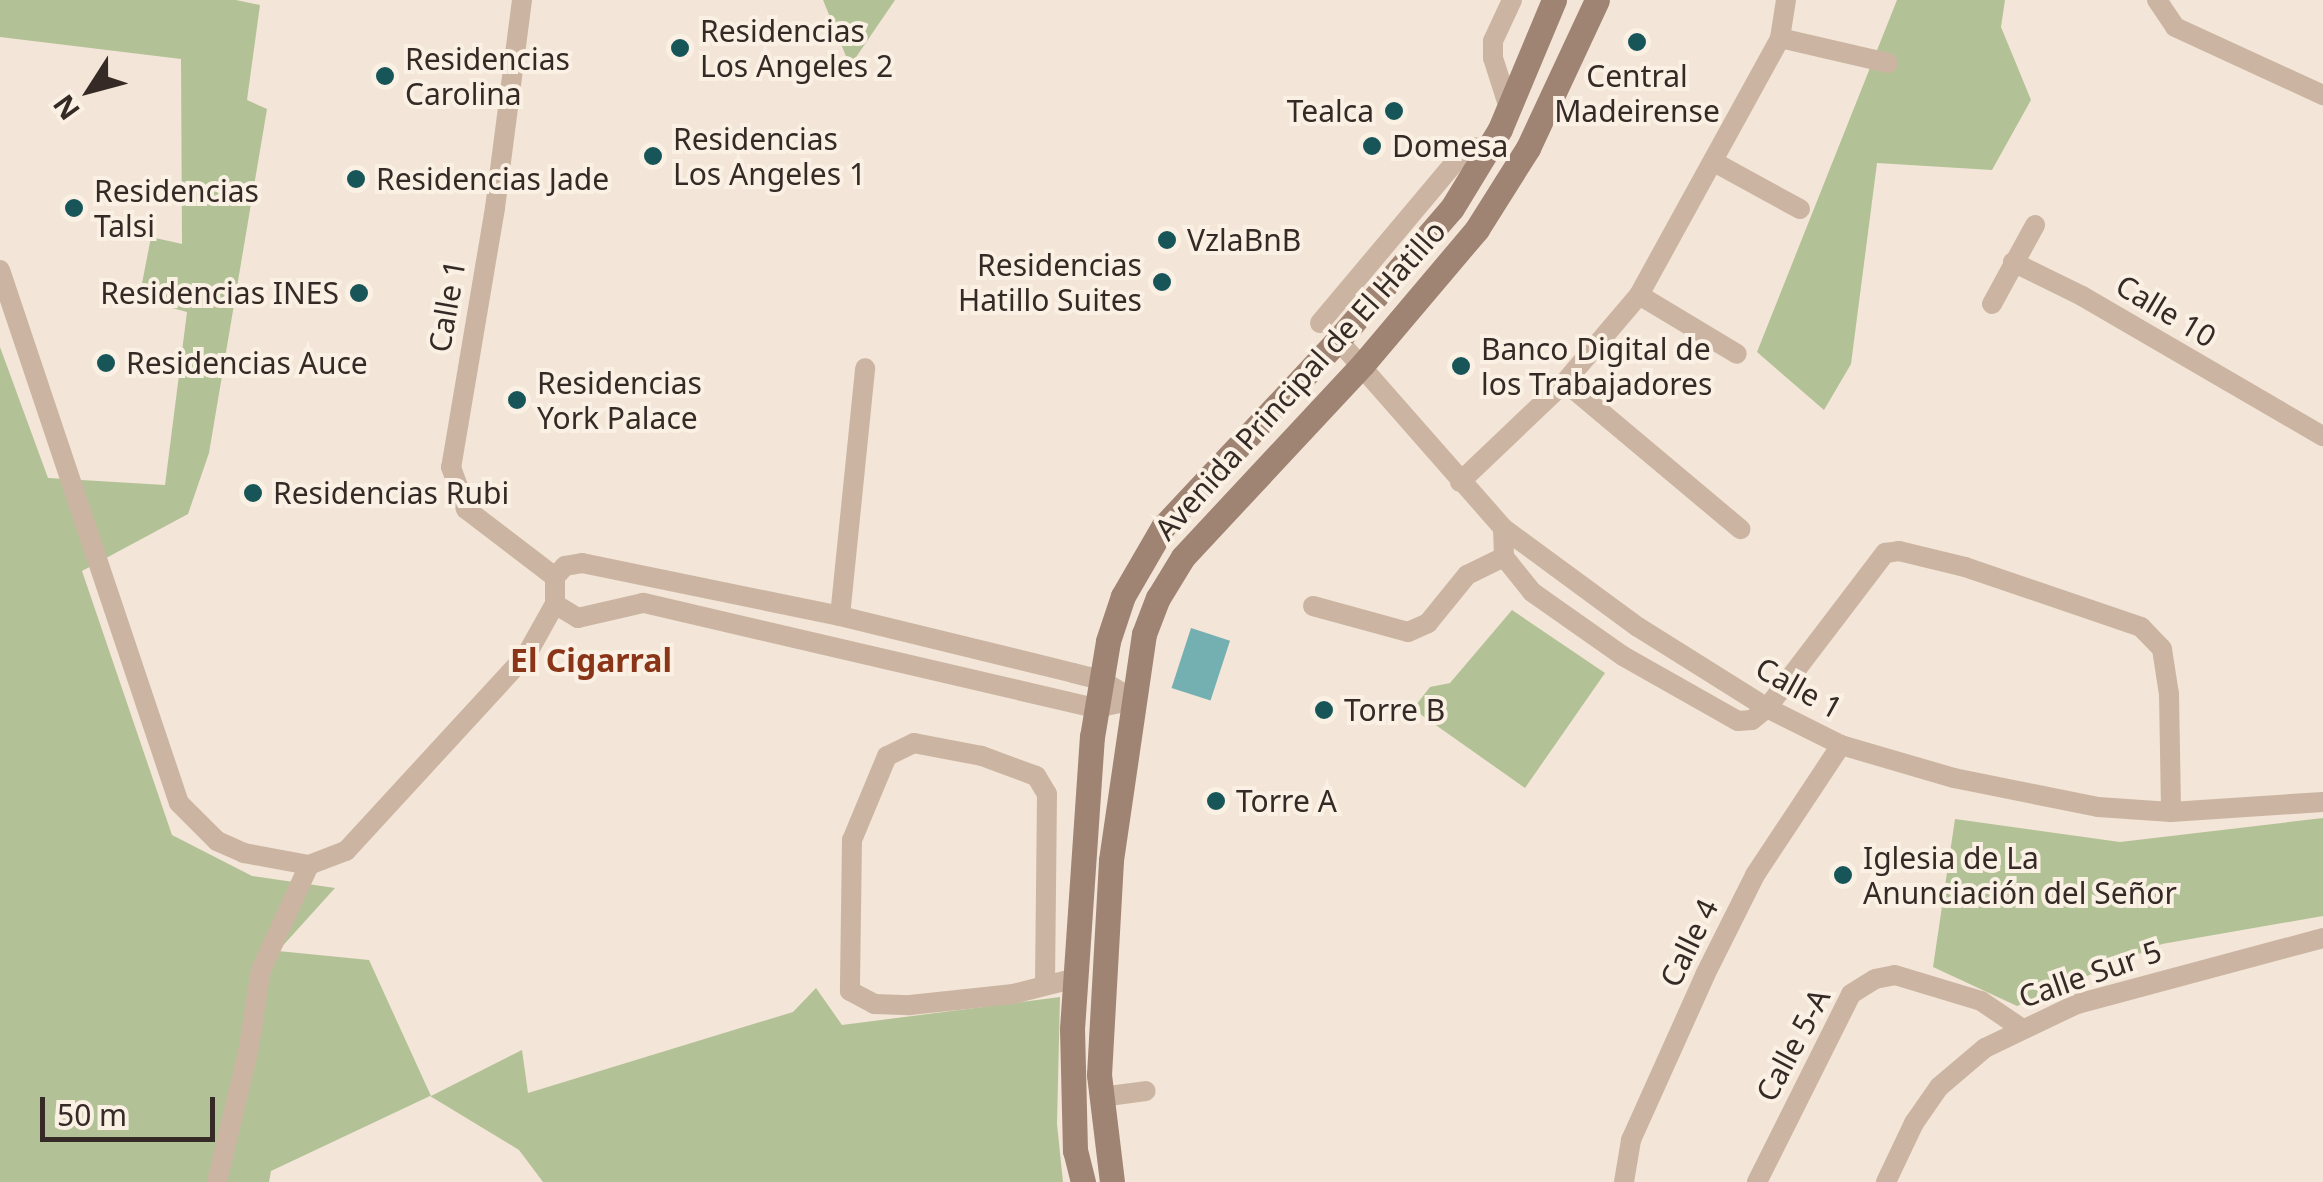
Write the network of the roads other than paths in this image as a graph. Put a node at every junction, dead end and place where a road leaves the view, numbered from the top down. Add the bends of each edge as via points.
1 (522, 0) edge
2 (1512, 0) edge
3 (1554, 0) edge
4 (1597, 0) edge
5 (1786, 0) edge
6 (2157, 0) edge
7 (1780, 38) junction
8 (1888, 63) dead end
9 (2323, 94) edge
10 (1509, 108) junction
11 (1714, 162) junction
12 (1800, 208) dead end
13 (2035, 225) dead end
14 (2013, 262) junction
15 (0, 270) edge
16 (1639, 295) junction
17 (1992, 304) dead end
18 (1329, 332) junction
19 (1737, 354) dead end
20 (1363, 364) junction
21 (865, 368) dead end
22 (1564, 382) junction
23 (2323, 436) edge
24 (1460, 482) junction
25 (1503, 528) junction
26 (1740, 529) dead end
27 (1504, 556) junction
28 (555, 577) junction
29 (646, 578) junction
30 (643, 603) junction
31 (555, 604) junction
32 (1313, 606) dead end
33 (840, 616) junction
34 (1101, 680) junction
35 (1134, 700) junction
36 (1096, 708) junction
37 (1767, 708) junction
38 (1841, 745) junction
39 (2323, 802) edge
40 (2171, 812) junction
41 (309, 865) junction
42 (2323, 938) edge
43 (1076, 978) junction
44 (1045, 985) junction
45 (2021, 1028) junction
46 (1146, 1091) dead end
47 (1100, 1097) junction
48 (217, 1182) edge
49 (1083, 1182) edge
50 (1112, 1182) edge
51 (1624, 1182) edge
52 (1757, 1182) edge
53 (1886, 1182) edge

1 - 28 street, Calle 1 via 451,467 466,509
2 - 10 street via 1493,41
3 - 10 main road, Avenida Principal de El Hatillo
4 - 20 main road, Avenida Principal de El Hatillo via 1528,148 1477,229
5 - 7 street
6 - 9 street via 2175,27
7 - 8 street
7 - 11 street
10 - 18 main road, Avenida Principal de El Hatillo via 1452,208
11 - 12 street
11 - 16 street
13 - 14 street
14 - 17 street
14 - 23 street, Calle 10
15 - 41 street via 180,803 217,841
16 - 19 street
16 - 22 street
18 - 20 street, Calle 1
18 - 34 main road, Avenida Principal de El Hatillo via 1163,527 1123,596
20 - 24 street, Calle 1
20 - 35 main road, Avenida Principal de El Hatillo via 1183,557 1144,634
21 - 33 street
22 - 24 street
22 - 26 street
24 - 25 street, Calle 1
25 - 27 street
25 - 37 street, Calle 1 via 1638,627
27 - 32 street via 1467,575 1428,623 1408,632
27 - 37 street via 1532,592 1575,625 1724,716 1752,720
28 - 29 street via 565,566 582,563
28 - 31 street
29 - 30 street
29 - 33 street
30 - 31 street via 578,618
30 - 36 street
31 - 41 street via 527,654 360,839
33 - 34 street
34 - 35 street
34 - 36 main road, Avenida Principal de El Hatillo
35 - 36 street
35 - 47 main road, Avenida Principal de El Hatillo via 1111,860
36 - 43 main road, Avenida Principal de El Hatillo
37 - 38 street, Calle 1
37 - 40 street via 1885,553 1964,567 2141,627 2162,649
38 - 40 street, Calle 1 via 1954,778 2098,807
38 - 51 street, Calle 4 via 1718,937 1630,1140
39 - 40 street, Calle 1
41 - 48 street via 261,970
42 - 45 street, Calle Sur 5 via 2138,985
43 - 44 street
43 - 49 main road, Avenida Principal de El Hatillo via 1072,1094
44 - 44 street via 1047,794 1036,776 982,756 914,743 887,756 852,840 850,991 874,1004 910,1005
45 - 52 street, Calle 5-A via 1981,1001 1895,975 1875,979 1851,994
45 - 53 street, Calle Sur 5 via 1938,1087
46 - 47 street
47 - 50 main road, Avenida Principal de El Hatillo

